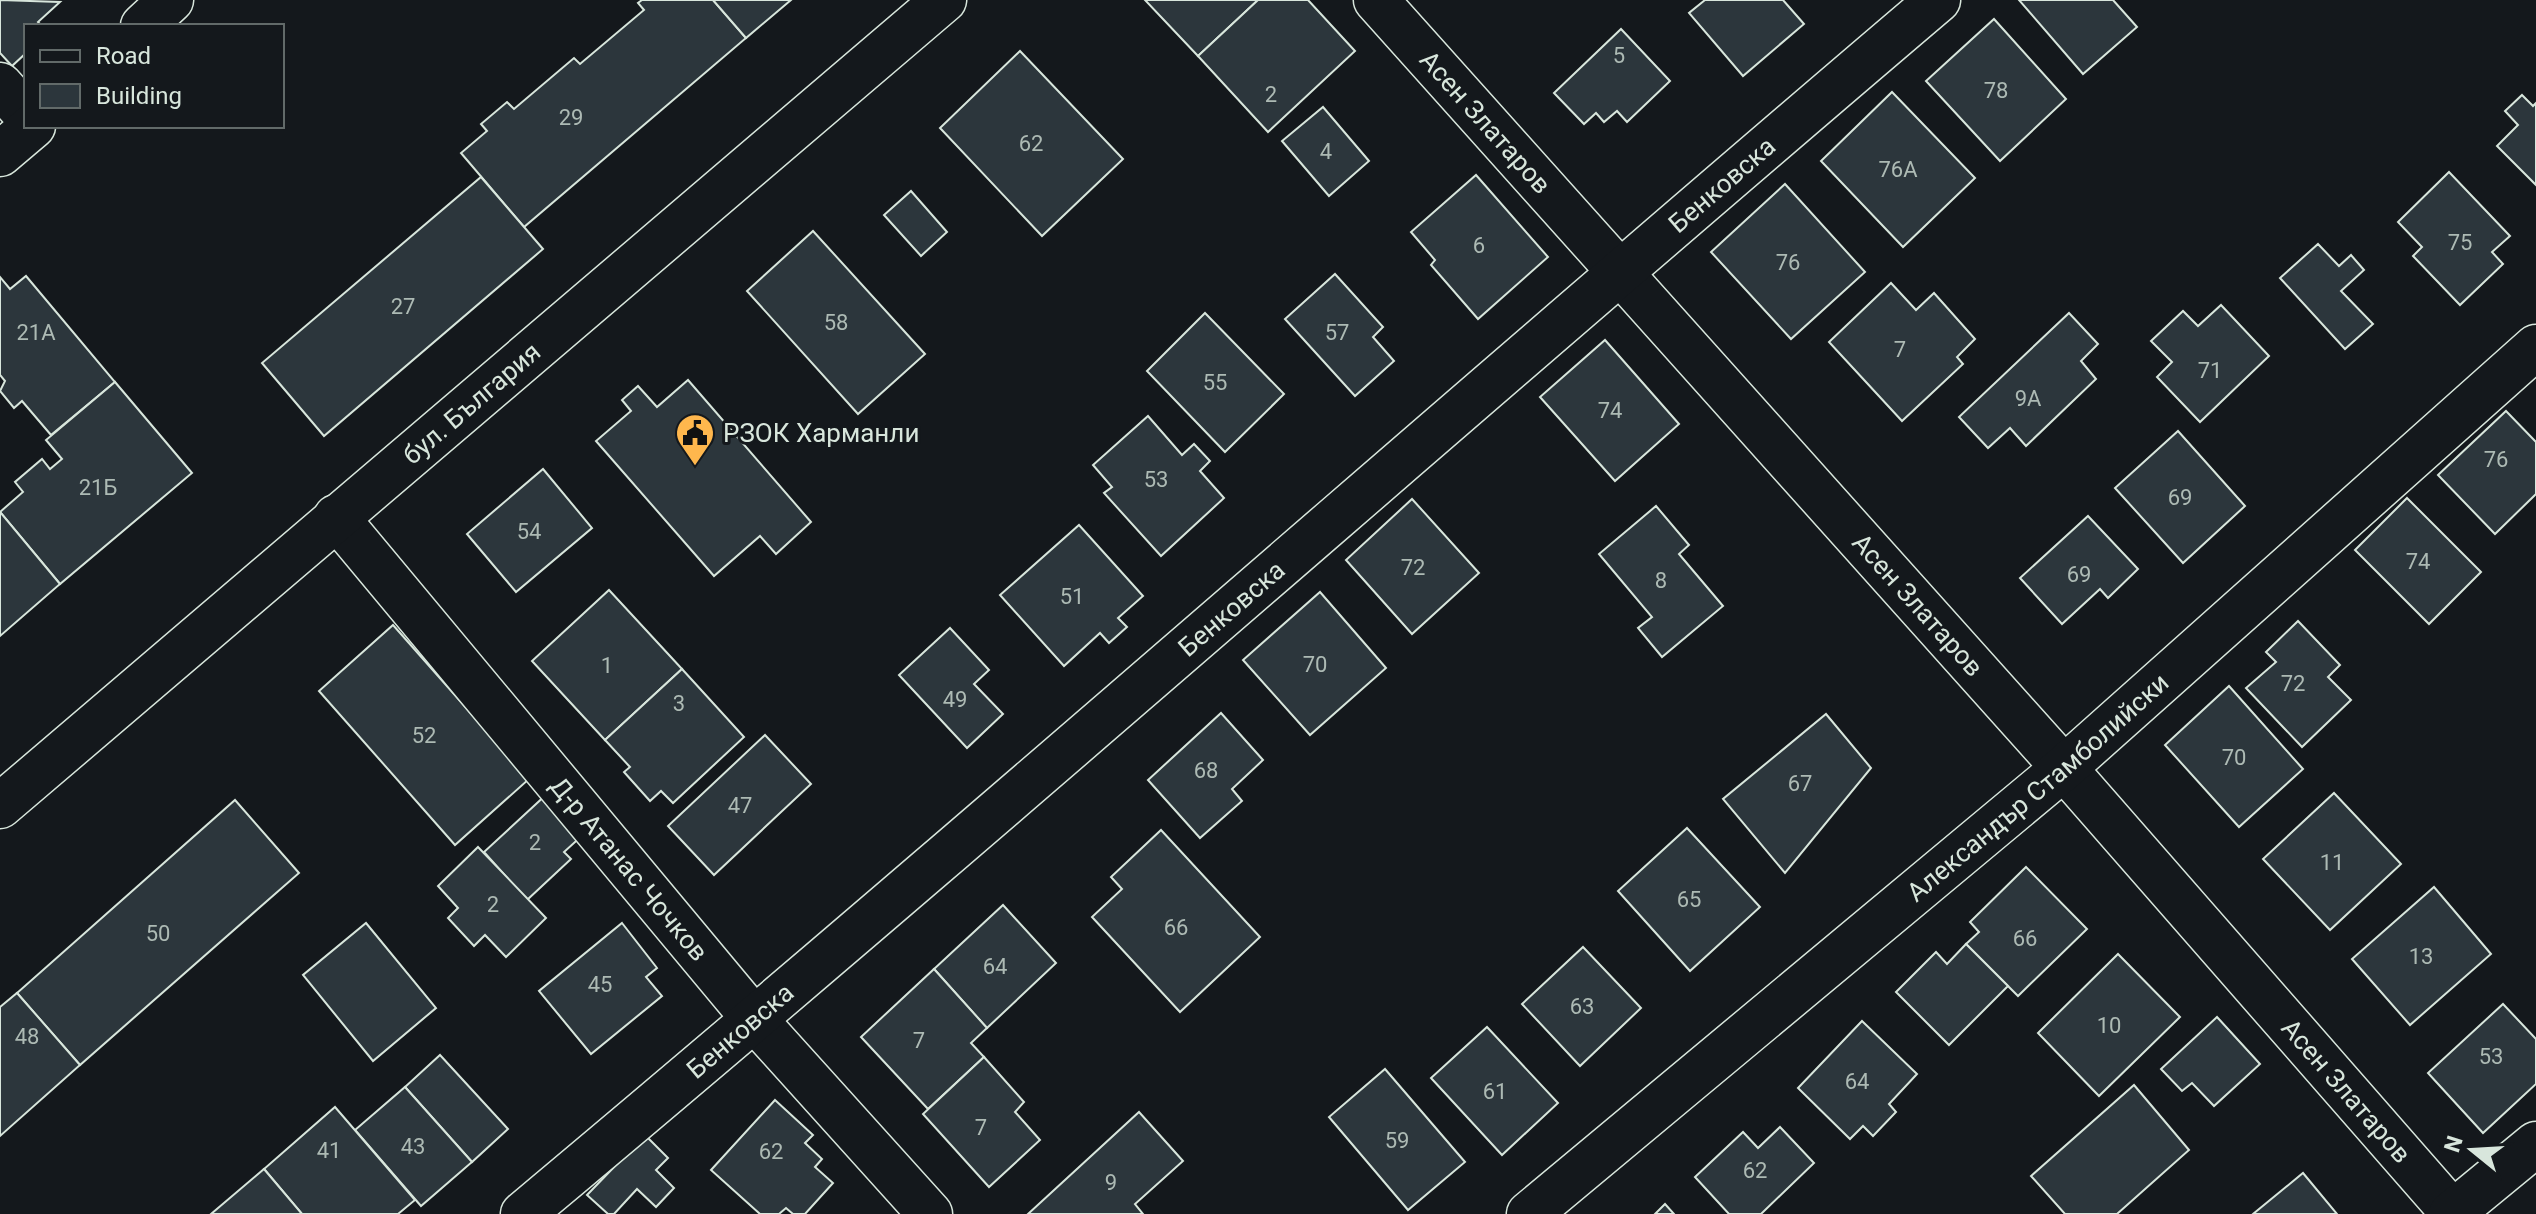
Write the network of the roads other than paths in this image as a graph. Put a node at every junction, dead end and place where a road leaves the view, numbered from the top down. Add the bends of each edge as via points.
1 (171, 0) edge
2 (944, 0) edge
3 (1376, 0) edge
4 (1938, 0) edge
5 (145, 24) edge
6 (0, 85) edge
7 (24, 112) edge
8 (31, 128) edge
9 (0, 154) edge
10 (1618, 272) junction
11 (2536, 347) edge
12 (336, 517) junction
13 (2064, 768) junction
14 (0, 806) edge
15 (755, 1020) junction
16 (2536, 1144) edge
17 (2452, 1213) edge
18 (523, 1214) edge
19 (930, 1214) edge
20 (1529, 1214) edge

1 - 5 street
2 - 12 street, бул. България
3 - 10 street, Асен Златаров
4 - 10 street, Бенковска
6 - 7 street
8 - 9 street
10 - 13 street, Асен Златаров
10 - 15 street, Бенковска
11 - 13 street, Александър Стамболийски
12 - 14 street, бул. България
12 - 15 street, Д-р Атанас Чочков
13 - 17 street, Асен Златаров
13 - 20 street, Александър Стамболийски
15 - 18 street, Бенковска
15 - 19 street, Д-р Атанас Чочков
16 - 17 street

